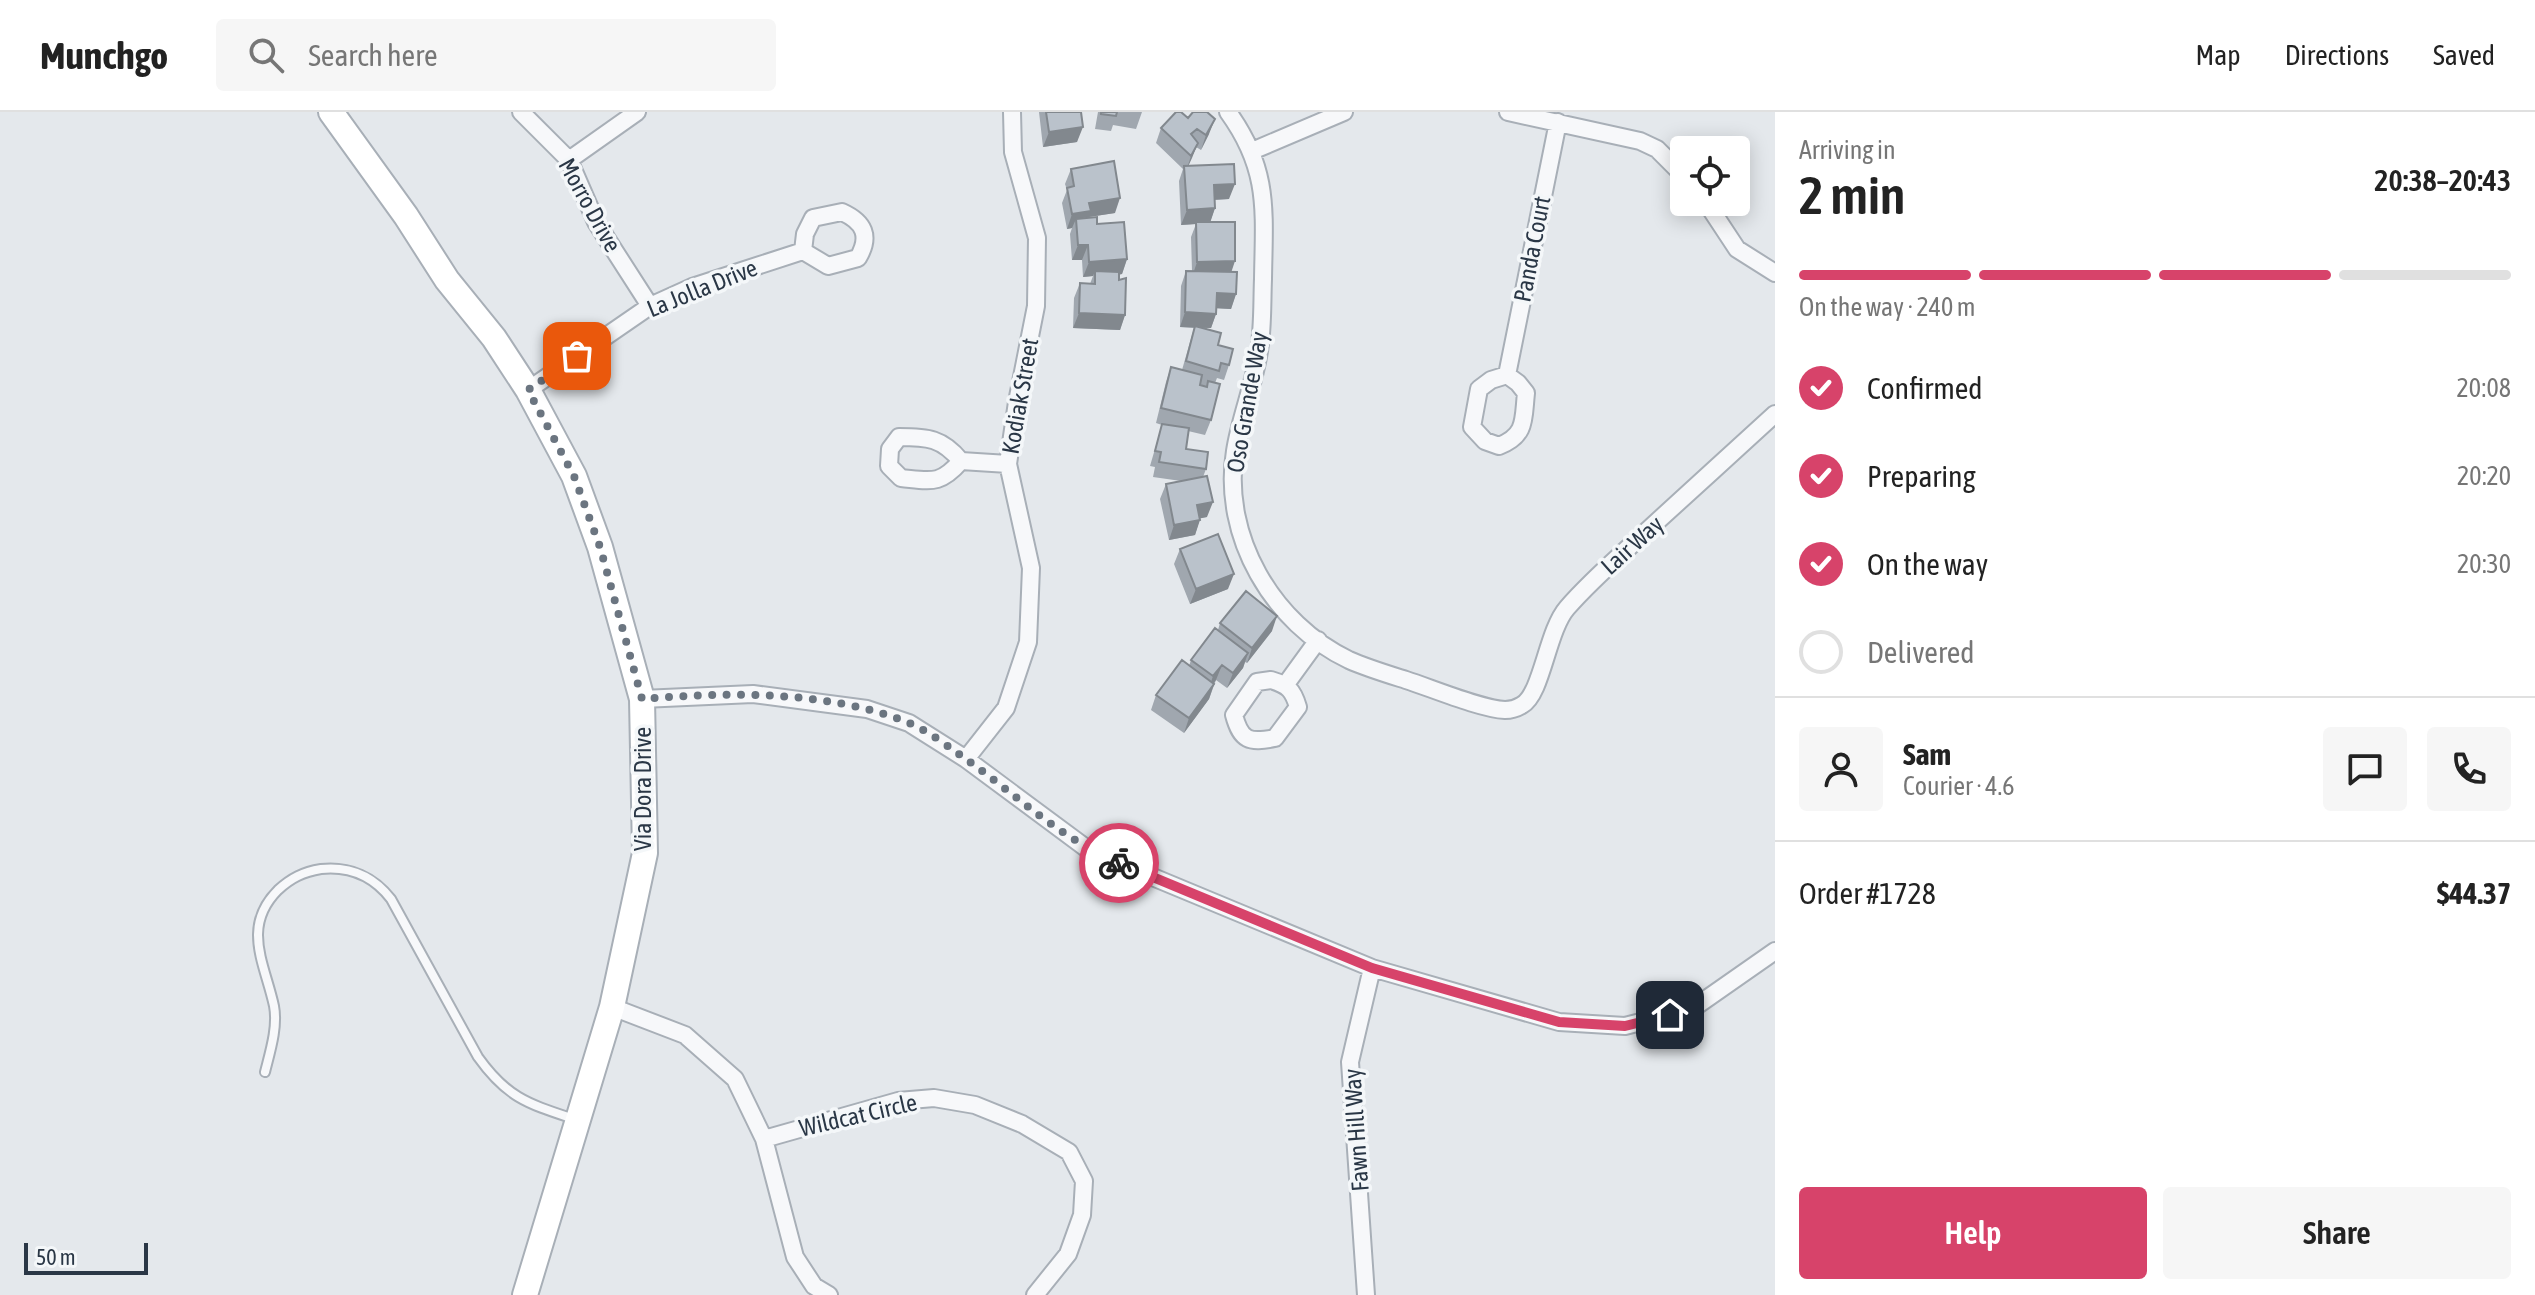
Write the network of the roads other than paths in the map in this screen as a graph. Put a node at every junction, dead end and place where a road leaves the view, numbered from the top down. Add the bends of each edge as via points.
1 (331, 112) edge
2 (521, 112) edge
3 (637, 112) edge
4 (1012, 112) edge
5 (1228, 112) edge
6 (1344, 112) edge
7 (1508, 112) edge
8 (1558, 122) junction
9 (1252, 151) junction
10 (569, 160) junction
11 (1670, 162) edge
12 (1715, 216) edge
13 (803, 251) dead end
14 (1775, 273) edge
15 (650, 306) junction
16 (1507, 375) dead end
17 (528, 390) junction
18 (1775, 414) edge
19 (961, 461) dead end
20 (1008, 464) junction
21 (1318, 640) junction
22 (1286, 684) dead end
23 (642, 699) junction
24 (1527, 702) joint
25 (966, 759) junction
26 (1775, 951) edge
27 (1372, 968) junction
28 (612, 1007) junction
29 (265, 1072) dead end
30 (577, 1120) junction
31 (764, 1139) junction
32 (525, 1295) edge
33 (829, 1295) edge
34 (1035, 1295) edge
35 (1366, 1295) edge

1 - 17 street, Via Dora Drive
2 - 10 street, Morro Drive
3 - 10 street
4 - 20 street, Kodiak Street via 1013,152 1037,238 1036,306
5 - 9 street, Oso Grande Way
6 - 9 street
7 - 8 street
8 - 11 street via 1640,141
8 - 16 street, Panda Court
9 - 21 street, Oso Grande Way via 1264,198 1260,350 1235,451 1235,510 1251,563 1296,623
10 - 15 street, Morro Drive via 596,222
12 - 14 street via 1737,249
13 - 15 street, La Jolla Drive
15 - 17 street, La Jolla Drive
17 - 23 street, Via Dora Drive via 574,476 600,547
18 - 24 street, Lair Way via 1564,611
19 - 20 street
20 - 25 street, Kodiak Street via 1031,568 1028,642 1006,708
21 - 22 street
21 - 24 street, Oso Grande Way via 1347,659 1482,704 1506,710
23 - 25 street via 753,694 867,709 909,723
23 - 28 street, Via Dora Drive via 645,853
25 - 27 street via 1090,851
26 - 27 street via 1692,1009 1625,1026 1559,1022
27 - 35 street, Fawn Hill Way via 1350,1062
28 - 30 street, Via Dora Drive
28 - 31 street via 685,1035 735,1079
29 - 30 lane via 274,1008 257,929 275,894 293,877 334,868 382,887 493,1078 523,1101
30 - 32 street, Via Dora Drive
31 - 33 street via 795,1257 814,1286
31 - 34 street, Wildcat Circle via 898,1101 934,1098 975,1105 1022,1124 1069,1152 1084,1181 1082,1215 1068,1254

